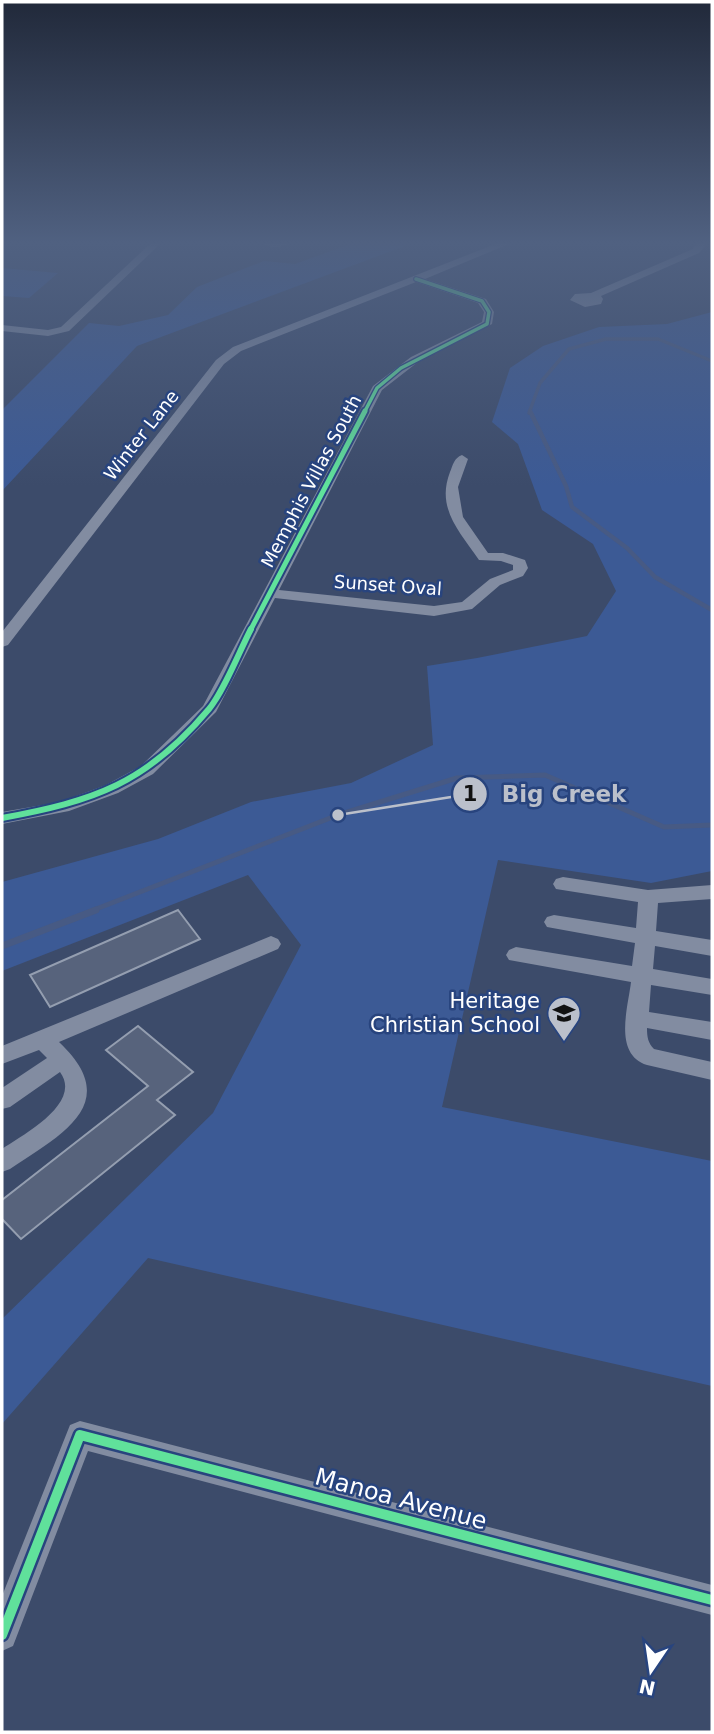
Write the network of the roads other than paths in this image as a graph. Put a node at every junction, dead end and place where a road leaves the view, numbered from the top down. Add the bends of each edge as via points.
1 (70, 324) edge
2 (301, 324) edge
3 (487, 324) edge
4 (4, 330) edge
5 (462, 459) dead end
6 (484, 557) junction
7 (495, 582) junction
8 (270, 593) junction
9 (2, 642) edge
10 (2, 818) edge
11 (563, 884) dead end
12 (712, 892) edge
13 (648, 897) junction
14 (554, 922) dead end
15 (646, 937) junction
16 (271, 944) dead end
17 (712, 948) edge
18 (516, 955) dead end
19 (642, 977) junction
20 (712, 986) edge
21 (637, 1018) junction
22 (712, 1031) edge
23 (42, 1039) junction
24 (2, 1055) edge
25 (61, 1060) junction
26 (712, 1071) edge
27 (2, 1100) edge
28 (2, 1162) edge
29 (712, 1600) edge
30 (2, 1635) edge

1 - 4 street via 58,332
2 - 9 street, Winter Lane via 237,349 220,362
3 - 8 street, Memphis Villas South via 393,372 377,388
5 - 6 street via 451,487 456,517
6 - 7 street via 481,570
6 - 7 street, Sunset Oval via 520,563 518,573
7 - 8 street, Sunset Oval via 467,606 434,611
8 - 10 street, Memphis Villas South via 210,708 147,770 63,807
11 - 13 street
12 - 13 street
13 - 15 street
14 - 15 street
15 - 17 street
15 - 19 street
16 - 23 street
18 - 19 street
19 - 20 street
19 - 21 street
21 - 22 street
21 - 26 street via 638,1047 647,1056
23 - 24 street
23 - 25 street
25 - 27 street
25 - 28 street via 75,1076 72,1108
29 - 30 street, Manoa Avenue via 80,1435

